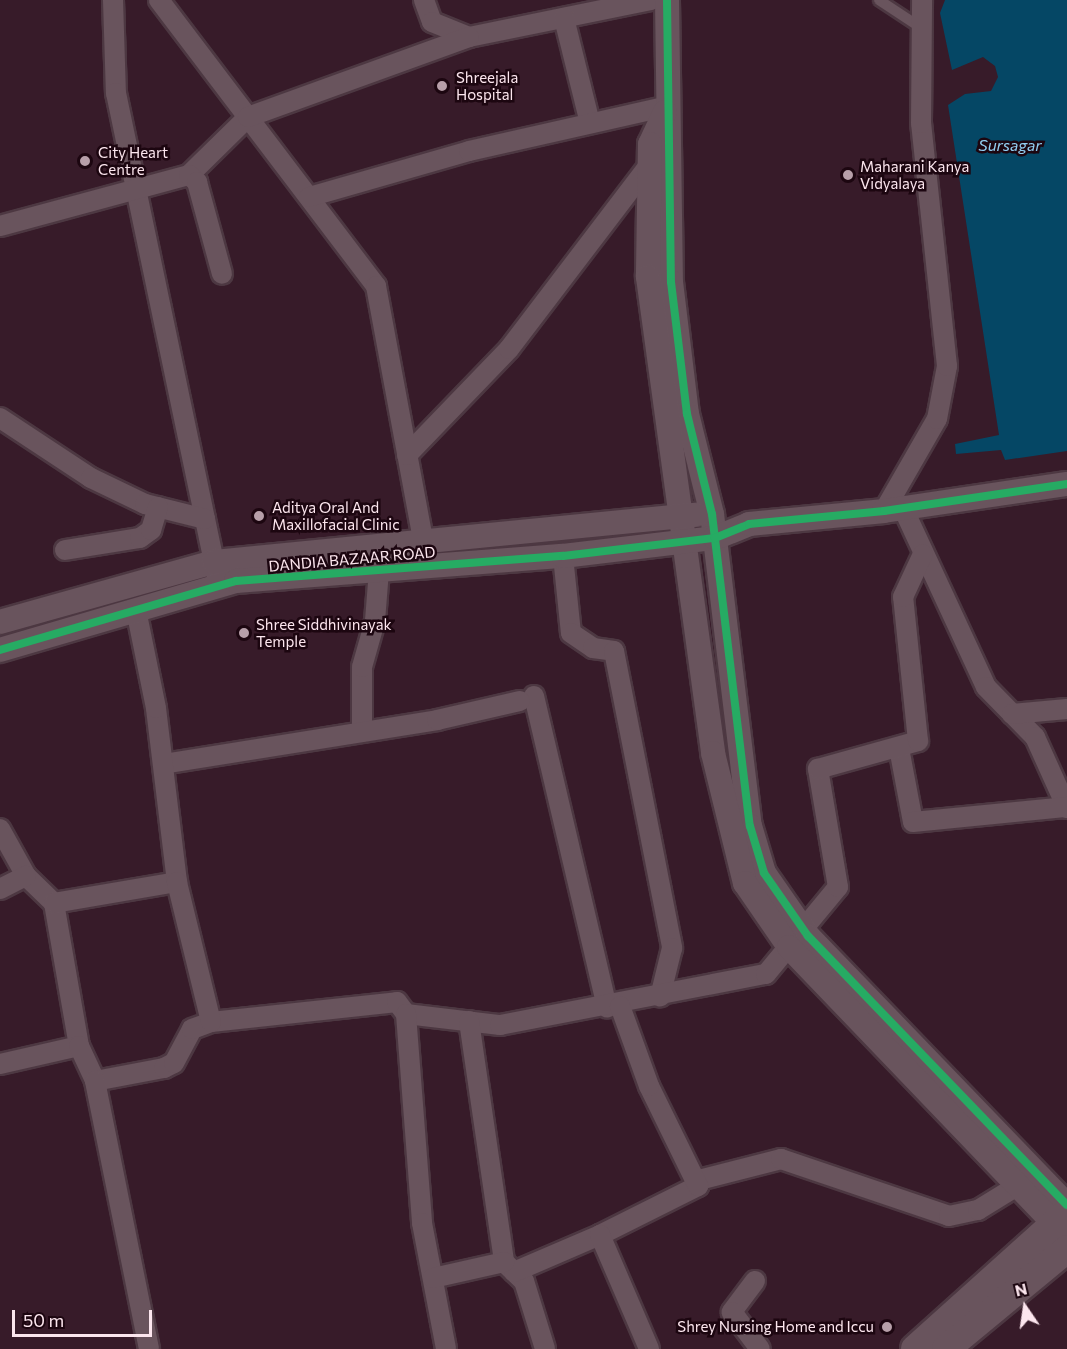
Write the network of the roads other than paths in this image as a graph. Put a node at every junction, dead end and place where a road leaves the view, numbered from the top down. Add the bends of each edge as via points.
1 (113, 0) edge
2 (159, 0) edge
3 (424, 0) edge
4 (651, 0) edge
5 (667, 0) edge
6 (879, 0) edge
7 (922, 0) edge
8 (564, 18) junction
9 (920, 27) junction
10 (468, 37) junction
11 (665, 109) junction
12 (248, 117) junction
13 (590, 123) junction
14 (659, 165) junction
15 (189, 175) junction
16 (136, 189) junction
17 (309, 197) junction
18 (0, 226) edge
19 (222, 274) dead end
20 (0, 418) edge
21 (407, 455) junction
22 (1067, 484) edge
23 (158, 507) junction
24 (894, 509) junction
25 (681, 515) junction
26 (205, 519) junction
27 (713, 526) junction
28 (422, 538) junction
29 (686, 540) junction
30 (65, 549) dead end
31 (923, 554) junction
32 (563, 556) junction
33 (214, 562) junction
34 (428, 566) junction
35 (379, 570) junction
36 (219, 586) junction
37 (136, 610) junction
38 (0, 622) edge
39 (0, 650) edge
40 (1067, 709) edge
41 (1012, 714) junction
42 (362, 732) junction
43 (899, 748) junction
44 (163, 764) junction
45 (1067, 808) edge
46 (0, 829) edge
47 (26, 876) junction
48 (177, 882) junction
49 (0, 889) edge
50 (54, 903) junction
51 (796, 938) junction
52 (660, 997) junction
53 (613, 1007) junction
54 (406, 1014) junction
55 (212, 1022) junction
56 (469, 1022) junction
57 (79, 1046) junction
58 (0, 1064) edge
59 (95, 1081) junction
60 (695, 1181) junction
61 (1026, 1181) junction
62 (1064, 1220) edge
63 (600, 1235) junction
64 (1067, 1249) edge
65 (509, 1267) junction
66 (433, 1278) junction
67 (755, 1281) dead end
68 (955, 1339) edge
69 (149, 1349) edge
70 (446, 1349) edge
71 (545, 1349) edge
72 (649, 1349) edge
73 (760, 1349) edge
74 (915, 1349) edge

1 - 16 street via 116,93
2 - 12 street
3 - 10 street via 432,22
4 - 8 street
5 - 11 street
6 - 9 lane
7 - 9 street
8 - 10 street
8 - 13 street
9 - 24 street via 921,123 947,366 937,419
10 - 12 street
11 - 13 street
11 - 14 street via 650,144
12 - 15 street
12 - 17 street
13 - 17 street
14 - 21 street via 509,349
14 - 25 street via 648,277
14 - 27 street via 687,414
15 - 16 street
15 - 19 street via 197,182
16 - 18 street
16 - 26 street
17 - 21 street via 376,285
20 - 23 street via 45,452
21 - 28 street
22 - 24 street
23 - 26 street
23 - 30 street via 151,530 140,538
24 - 27 street, DANDIA BAZAAR ROAD
24 - 31 street
25 - 27 street, DANDIA BAZAAR ROAD
25 - 28 street, DANDIA BAZAAR ROAD
25 - 29 street
26 - 33 street
27 - 29 street, DANDIA BAZAAR ROAD
27 - 51 street via 750,826 764,873
28 - 33 street, DANDIA BAZAAR ROAD
28 - 34 street
29 - 32 street, DANDIA BAZAAR ROAD
29 - 51 street via 714,753 734,850 761,912
31 - 41 street via 986,687
31 - 43 street via 903,597 918,741
32 - 34 street, DANDIA BAZAAR ROAD
32 - 52 street via 571,633 593,648 614,651 672,948
33 - 36 street
33 - 38 street, DANDIA BAZAAR ROAD
34 - 35 street, DANDIA BAZAAR ROAD
35 - 36 street, DANDIA BAZAAR ROAD
35 - 42 street via 375,621 362,667
36 - 37 street, DANDIA BAZAAR ROAD
37 - 39 street, DANDIA BAZAAR ROAD
37 - 44 street
40 - 41 street
41 - 45 street via 1035,737
42 - 44 street
42 - 53 street via 527,699
43 - 45 street via 913,822
43 - 51 street via 818,769 838,887
44 - 48 street
46 - 47 street
47 - 49 street
47 - 50 street
48 - 50 street
48 - 55 street
50 - 57 street
51 - 52 street via 766,974
51 - 61 street
52 - 53 street
53 - 56 street via 500,1025
53 - 60 street
54 - 55 street via 397,1002
54 - 56 street
54 - 66 street via 422,1223
55 - 59 street via 192,1029 174,1063
56 - 65 street
57 - 58 street
57 - 59 street
59 - 69 street
60 - 61 street via 781,1159 949,1216 978,1210
60 - 63 street via 698,1186
61 - 62 street
62 - 68 main road
63 - 65 street
63 - 72 street
64 - 68 main road
65 - 66 street
65 - 71 street via 524,1281
66 - 70 street
67 - 73 street via 732,1312
68 - 74 main road

